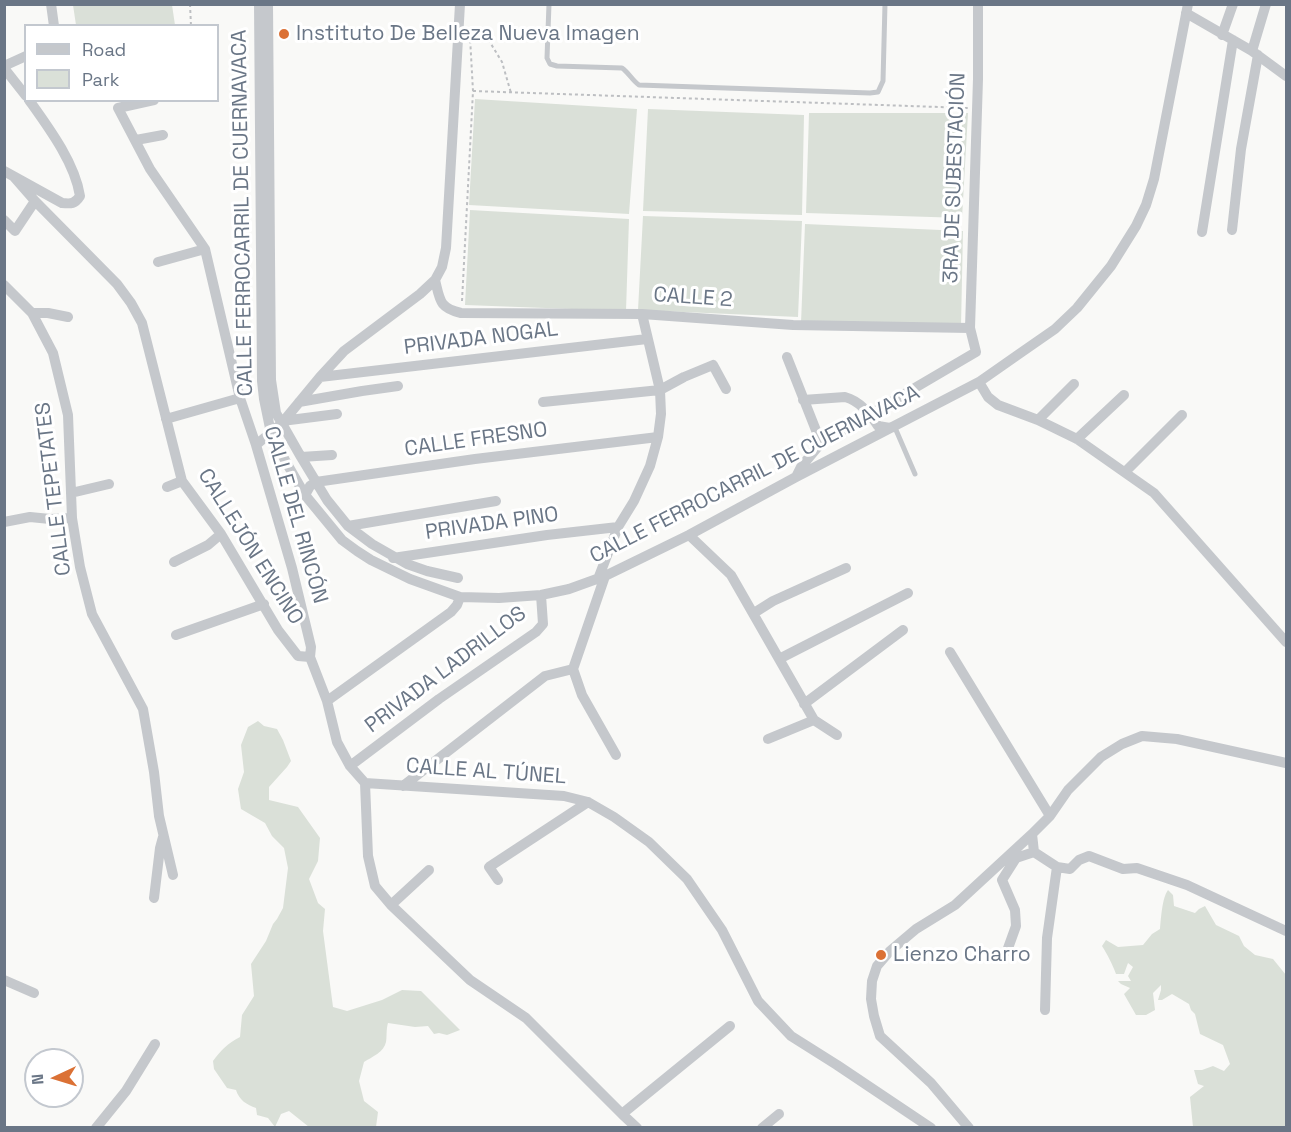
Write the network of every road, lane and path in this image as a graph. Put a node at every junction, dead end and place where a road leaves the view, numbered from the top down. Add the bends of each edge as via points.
1 (51, 4) edge
2 (190, 4) edge
3 (259, 4) edge
4 (268, 4) edge
5 (460, 4) edge
6 (549, 4) edge
7 (885, 4) edge
8 (978, 4) edge
9 (1233, 4) edge
10 (1266, 4) edge
11 (1187, 9) edge
12 (54, 24) edge
13 (191, 24) edge
14 (458, 36) junction
15 (471, 37) junction
16 (1227, 37) junction
17 (1255, 53) junction
18 (24, 57) edge
19 (4, 67) edge
20 (1287, 76) edge
21 (473, 91) junction
22 (24, 93) edge
23 (512, 93) junction
24 (30, 102) edge
25 (145, 102) edge
26 (977, 108) junction
27 (163, 135) dead end
28 (136, 140) junction
29 (4, 171) edge
30 (15, 177) junction
31 (35, 201) junction
32 (4, 220) edge
33 (1232, 230) dead end
34 (1202, 232) dead end
35 (205, 249) junction
36 (158, 262) dead end
37 (435, 279) junction
38 (4, 285) edge
39 (32, 313) junction
40 (461, 313) junction
41 (642, 314) junction
42 (68, 317) dead end
43 (970, 328) junction
44 (647, 339) junction
45 (787, 357) dead end
46 (320, 376) junction
47 (979, 382) junction
48 (1074, 384) dead end
49 (398, 386) dead end
50 (726, 389) dead end
51 (660, 390) junction
52 (1124, 395) dead end
53 (240, 398) junction
54 (803, 400) junction
55 (298, 402) junction
56 (543, 402) dead end
57 (337, 414) dead end
58 (870, 414) junction
59 (1182, 415) dead end
60 (166, 419) junction
61 (1038, 420) junction
62 (282, 422) junction
63 (890, 428) junction
64 (271, 433) junction
65 (658, 437) junction
66 (1077, 439) junction
67 (821, 443) junction
68 (256, 445) junction
69 (332, 455) dead end
70 (301, 458) junction
71 (1125, 472) junction
72 (915, 474) dead end
73 (796, 477) junction
74 (182, 481) junction
75 (316, 482) junction
76 (109, 484) dead end
77 (167, 487) dead end
78 (71, 494) junction
79 (305, 495) junction
80 (496, 501) dead end
81 (72, 518) junction
82 (4, 522) edge
83 (348, 526) junction
84 (618, 527) junction
85 (221, 534) junction
86 (689, 536) junction
87 (394, 558) junction
88 (371, 560) junction
89 (174, 562) dead end
90 (846, 568) dead end
91 (458, 578) dead end
92 (601, 578) junction
93 (908, 593) dead end
94 (541, 595) junction
95 (460, 597) junction
96 (264, 604) junction
97 (754, 613) junction
98 (903, 630) dead end
99 (176, 635) dead end
100 (1287, 642) edge
101 (950, 652) dead end
102 (310, 657) junction
103 (779, 659) junction
104 (573, 669) junction
105 (327, 701) junction
106 (804, 704) junction
107 (814, 720) junction
108 (837, 735) dead end
109 (768, 739) dead end
110 (616, 755) dead end
111 (1287, 763) edge
112 (350, 766) junction
113 (365, 783) junction
114 (403, 786) junction
115 (588, 802) junction
116 (1050, 816) junction
117 (164, 834) junction
118 (1032, 834) junction
119 (1034, 852) junction
120 (1057, 867) junction
121 (429, 870) dead end
122 (174, 875) dead end
123 (498, 880) dead end
124 (154, 898) dead end
125 (391, 905) junction
126 (1287, 931) edge
127 (1007, 951) dead end
128 (4, 980) edge
129 (34, 993) dead end
130 (1045, 1010) dead end
131 (730, 1026) dead end
132 (155, 1044) dead end
133 (779, 1113) dead end
134 (622, 1114) junction
135 (96, 1128) edge
136 (637, 1128) edge
137 (762, 1128) edge
138 (931, 1128) edge
139 (969, 1128) edge

1 - 12 street
2 - 13 path
3 - 64 street, CALLE FERROCARRIL DE CUERNAVACA via 262,381
4 - 62 street, CALLE FERROCARRIL DE CUERNAVACA via 271,380 276,413
5 - 14 street
6 - 7 lane via 547,58 557,66 622,68 639,85 870,93 878,92 883,81
8 - 26 street, 3RA DE SUBESTACIÓN
9 - 16 street
10 - 17 street
11 - 16 street
11 - 47 street, CALLE FERROCARRIL DE CUERNAVACA via 1154,179 1136,226 1111,266 1077,308 1055,329
14 - 15 path
14 - 37 street via 446,248
15 - 21 path
15 - 23 path via 488,39 502,62
16 - 17 street
16 - 34 street
17 - 20 street
17 - 33 street
18 - 19 street
19 - 22 street
21 - 23 path
21 - 40 path
23 - 26 path
24 - 30 street via 53,132 79,185 80,196 76,202 62,203
25 - 28 street, CALLE DEL RINCÓN via 118,108
26 - 43 street, 3RA DE SUBESTACIÓN
27 - 28 street
28 - 35 street, CALLE DEL RINCÓN via 150,169
29 - 30 street
30 - 31 street, CALLEJÓN ENCINO
31 - 32 street via 15,231
31 - 60 street, CALLEJÓN ENCINO via 131,303 142,322
35 - 36 street
35 - 53 street, CALLE DEL RINCÓN
37 - 40 street via 441,303
37 - 46 street via 344,351
38 - 39 street, CALLE TEPETATES
39 - 42 street
39 - 78 street, CALLE TEPETATES via 53,352 68,415
40 - 41 street, CALLE 2
41 - 43 street, CALLE 2 via 793,325
41 - 44 street
43 - 58 street, 3RA DE SUBESTACIÓN via 976,352
44 - 46 street, PRIVADA NOGAL
44 - 51 street
45 - 54 street
46 - 55 street
47 - 61 street via 998,405
47 - 63 street, CALLE FERROCARRIL DE CUERNAVACA
48 - 61 street
49 - 55 street
50 - 51 street via 713,365
51 - 56 street
51 - 65 street
52 - 66 street
53 - 60 street
53 - 68 street, CALLE DEL RINCÓN
54 - 58 street via 851,398
54 - 67 street
55 - 62 street
57 - 62 street
58 - 63 street via 878,426
58 - 67 street
59 - 71 street
60 - 74 street, CALLEJÓN ENCINO
61 - 66 street
62 - 64 street
62 - 70 street, CALLE FERROCARRIL DE CUERNAVACA
63 - 72 lane via 896,430
63 - 73 street, CALLE FERROCARRIL DE CUERNAVACA
64 - 68 street
64 - 79 street, CALLE FERROCARRIL DE CUERNAVACA
65 - 75 street, CALLE FRESNO
65 - 84 street via 646,475
66 - 71 street
67 - 73 street
68 - 102 street, CALLE DEL RINCÓN via 292,568 311,646
69 - 70 street
70 - 75 street, CALLE FERROCARRIL DE CUERNAVACA
71 - 100 street via 1154,493
73 - 86 street, CALLE FERROCARRIL DE CUERNAVACA
74 - 77 street
74 - 85 street, CALLEJÓN ENCINO
75 - 79 street
75 - 83 street, CALLE FERROCARRIL DE CUERNAVACA
76 - 78 street
78 - 81 street, CALLE TEPETATES
79 - 88 street, CALLE FERROCARRIL DE CUERNAVACA via 342,540
80 - 83 street
81 - 82 street via 30,517
81 - 117 street, CALLE TEPETATES via 92,614 143,709
83 - 87 street, CALLE FERROCARRIL DE CUERNAVACA
84 - 87 street, PRIVADA PINO
84 - 92 street
85 - 89 street
85 - 96 street, CALLEJÓN ENCINO
86 - 92 street, CALLE FERROCARRIL DE CUERNAVACA
86 - 97 street via 731,575
87 - 88 street, PRIVADA PINO
87 - 91 street, CALLE FERROCARRIL DE CUERNAVACA via 428,572
88 - 95 street, CALLE FERROCARRIL DE CUERNAVACA
90 - 97 street via 773,600
92 - 94 street, CALLE FERROCARRIL DE CUERNAVACA
92 - 104 street
93 - 103 street
94 - 95 street, CALLE FERROCARRIL DE CUERNAVACA
94 - 112 street, PRIVADA LADRILLOS via 543,624 536,632
95 - 105 street via 452,612
96 - 99 street
96 - 102 street, CALLEJÓN ENCINO via 298,657
97 - 103 street
98 - 106 street
101 - 116 street
102 - 105 street, CALLE DEL RINCÓN
103 - 106 street
104 - 110 street via 582,695
104 - 114 street via 544,676
105 - 112 street, CALLE DEL RINCÓN via 337,742
106 - 107 street
107 - 108 street
107 - 109 street
111 - 116 street via 1177,739 1142,736 1101,757 1068,790
112 - 113 street, CALLE DEL RINCÓN
113 - 114 street, CALLE AL TÚNEL
113 - 125 street via 368,856 375,886
114 - 115 street, CALLE AL TÚNEL via 564,796
115 - 123 street via 489,867
115 - 138 street, CALLE AL TÚNEL via 649,842 687,879 722,930 758,1001 791,1036
116 - 118 street
117 - 122 street, CALLE TEPETATES
117 - 124 street, CALLE TEPETATES
118 - 119 street
118 - 139 street via 955,905 890,951 877,966 872,981 871,999 880,1036 931,1083
119 - 120 street
119 - 127 street via 1016,858 1002,880 1015,910 1016,926
120 - 126 street via 1070,869 1089,856 1123,869 1137,868 1187,885
120 - 130 street via 1047,938
121 - 125 street
125 - 134 street via 470,980 526,1018
128 - 129 street
131 - 134 street
132 - 135 street via 126,1091
133 - 137 street
134 - 136 street

